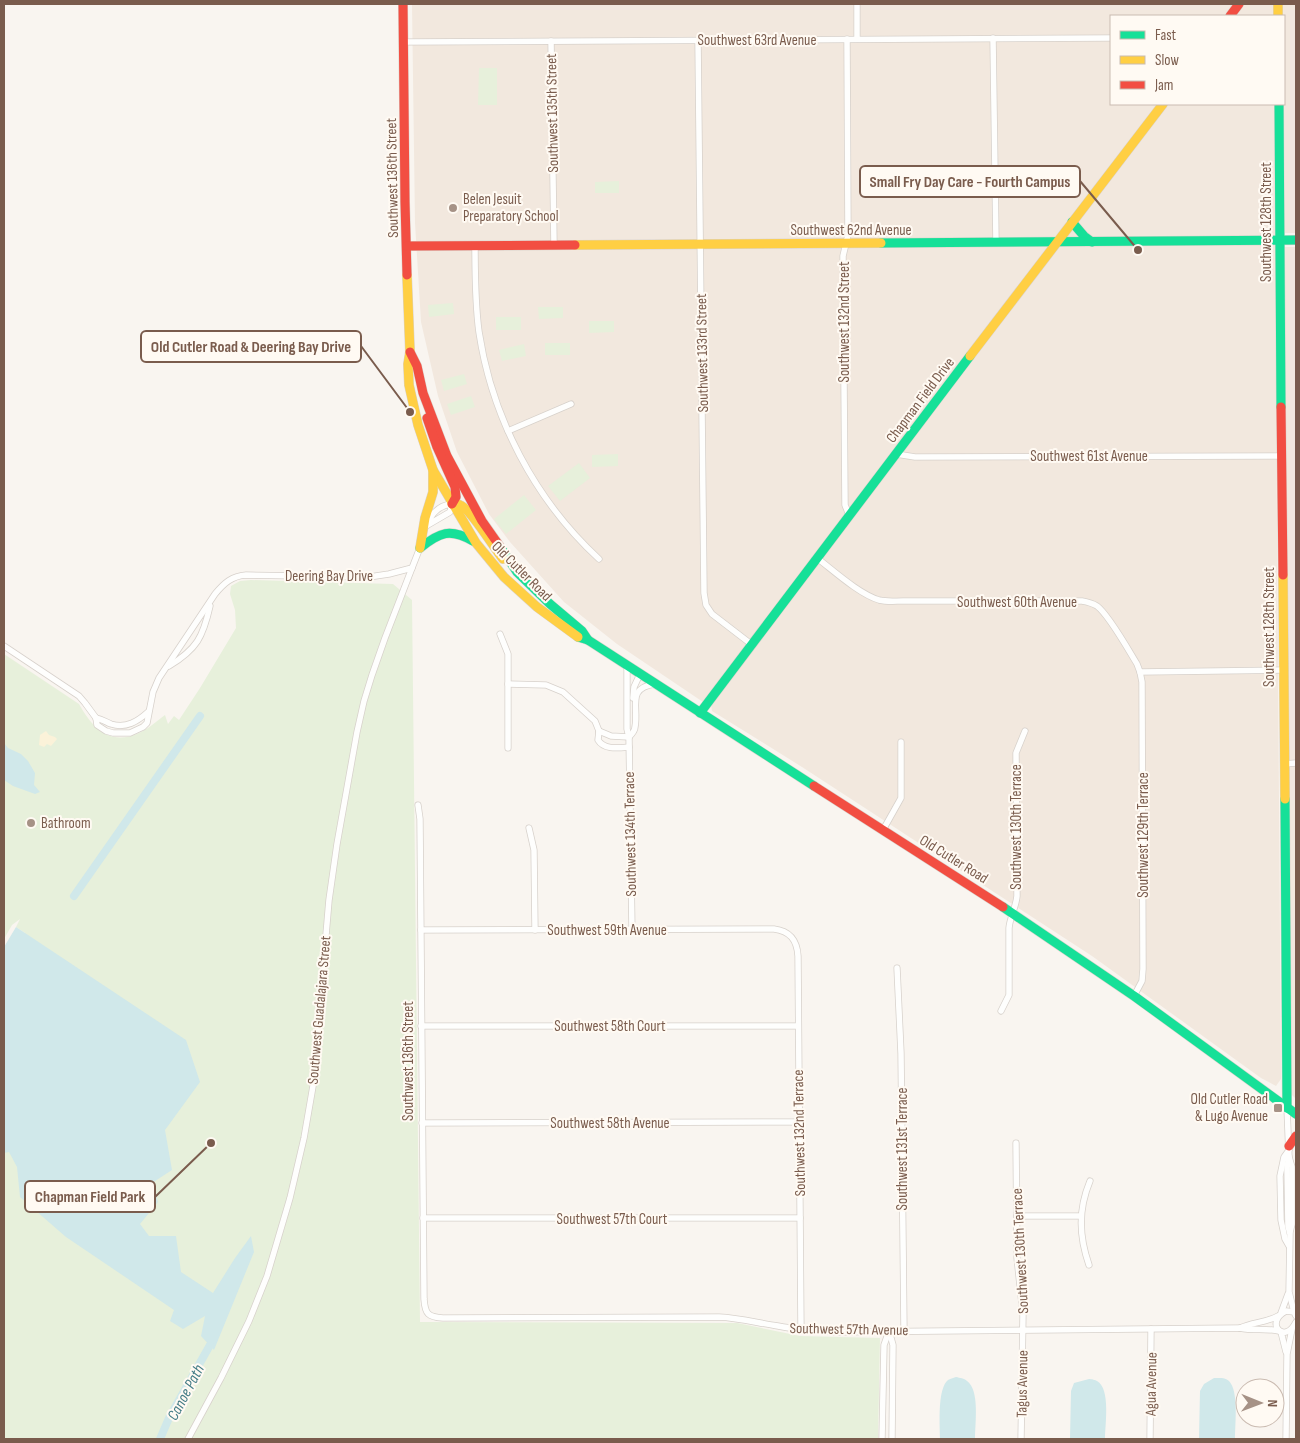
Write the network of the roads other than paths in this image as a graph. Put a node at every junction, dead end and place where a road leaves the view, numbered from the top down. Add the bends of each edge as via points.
1 (403, 4) edge
2 (857, 4) edge
3 (1239, 4) edge
4 (1231, 15) edge
5 (993, 38) junction
6 (1110, 38) edge
7 (847, 39) junction
8 (857, 39) junction
9 (698, 40) junction
10 (551, 41) junction
11 (403, 42) junction
12 (1162, 105) edge
13 (1278, 105) edge
14 (1072, 222) junction
15 (1280, 240) junction
16 (1296, 240) edge
17 (1057, 242) junction
18 (1092, 242) junction
19 (846, 243) junction
20 (996, 243) junction
21 (700, 244) junction
22 (475, 245) junction
23 (554, 245) junction
24 (407, 246) junction
25 (410, 352) junction
26 (423, 393) junction
27 (571, 404) dead end
28 (508, 431) junction
29 (896, 454) junction
30 (1282, 456) junction
31 (433, 470) junction
32 (468, 496) joint
33 (452, 504) junction
34 (849, 515) junction
35 (476, 543) junction
36 (420, 548) junction
37 (817, 558) junction
38 (599, 559) dead end
39 (412, 568) junction
40 (517, 572) junction
41 (211, 601) junction
42 (500, 634) dead end
43 (588, 640) junction
44 (751, 644) junction
45 (4, 646) edge
46 (627, 665) junction
47 (167, 667) junction
48 (1283, 670) junction
49 (1140, 672) junction
50 (640, 674) junction
51 (508, 684) junction
52 (655, 684) junction
53 (635, 703) junction
54 (700, 713) junction
55 (599, 731) junction
56 (1025, 731) dead end
57 (629, 737) junction
58 (901, 742) dead end
59 (629, 747) junction
60 (508, 748) dead end
61 (1296, 763) edge
62 (1284, 764) junction
63 (418, 805) dead end
64 (530, 828) dead end
65 (883, 830) junction
66 (1012, 912) junction
67 (421, 930) junction
68 (535, 930) junction
69 (632, 930) junction
70 (792, 937) joint
71 (897, 968) dead end
72 (1134, 996) junction
73 (1001, 1011) dead end
74 (421, 1026) junction
75 (798, 1026) junction
76 (1287, 1108) junction
77 (1296, 1114) edge
78 (799, 1122) junction
79 (422, 1123) junction
80 (1296, 1136) edge
81 (1016, 1143) dead end
82 (1289, 1151) junction
83 (1090, 1181) dead end
84 (1016, 1216) junction
85 (1081, 1216) junction
86 (423, 1218) junction
87 (800, 1218) junction
88 (1290, 1246) junction
89 (1089, 1265) dead end
90 (1289, 1292) junction
91 (1296, 1314) edge
92 (1280, 1315) junction
93 (429, 1316) joint
94 (1295, 1325) edge
95 (1240, 1328) junction
96 (1151, 1329) junction
97 (801, 1330) junction
98 (904, 1330) junction
99 (1023, 1330) junction
100 (889, 1331) junction
101 (1280, 1332) junction
102 (1287, 1354) junction
103 (188, 1439) edge
104 (882, 1439) edge
105 (892, 1439) edge
106 (1021, 1439) edge
107 (1150, 1439) edge
108 (1286, 1439) edge

1 - 11 street, Southwest 136th Street
2 - 8 street
3 - 4 street
5 - 6 street, Southwest 63rd Avenue
5 - 8 street, Southwest 63rd Avenue
5 - 20 street
7 - 8 street, Southwest 63rd Avenue
7 - 9 street, Southwest 63rd Avenue
7 - 19 street, Southwest 132nd Street
9 - 10 street, Southwest 63rd Avenue
9 - 21 street, Southwest 133rd Street
10 - 11 street, Southwest 63rd Avenue
10 - 23 street, Southwest 135th Street
11 - 24 street, Southwest 136th Street
12 - 14 street, Chapman Field Drive
13 - 15 street, Southwest 128th Street
14 - 17 street, Chapman Field Drive
14 - 18 street
15 - 16 street, Southwest 62nd Avenue
15 - 18 street, Southwest 62nd Avenue
15 - 30 street, Southwest 128th Street
17 - 18 street, Southwest 62nd Avenue
17 - 20 street, Southwest 62nd Avenue
17 - 29 street, Chapman Field Drive
19 - 20 street, Southwest 62nd Avenue
19 - 21 street, Southwest 62nd Avenue
19 - 34 street, Southwest 132nd Street via 843,256 845,505
21 - 23 street, Southwest 62nd Avenue
21 - 44 street, Southwest 133rd Street via 705,600 712,614
22 - 23 street, Southwest 62nd Avenue
22 - 24 street, Southwest 62nd Avenue
22 - 28 street via 476,303 481,343
24 - 25 street, Southwest 136th Street
25 - 26 street, Southwest 136th Street
25 - 31 street, Southwest 136th Street via 409,385
26 - 32 street, Southwest 136th Street via 447,456
26 - 33 street via 433,437 455,488 456,497
27 - 28 street
28 - 38 street via 550,503 570,530
29 - 30 street, Southwest 61st Avenue via 915,457
29 - 34 street, Chapman Field Drive
30 - 48 street, Southwest 128th Street
31 - 33 street, Southwest 136th Street
31 - 36 street via 432,492
32 - 40 street, Old Cutler Road
33 - 35 street, Old Cutler Road
33 - 36 street via 450,512 426,526
33 - 40 street via 461,505 468,511 495,550
34 - 37 street, Chapman Field Drive
35 - 36 street via 457,532 448,532
35 - 43 street, Old Cutler Road via 504,577 531,602 565,629
36 - 39 street
37 - 44 street, Chapman Field Drive
37 - 49 street, Southwest 60th Avenue via 866,594 885,601 1076,601 1092,604 1108,618
39 - 41 street, Deering Bay Drive via 372,577 236,577 226,582
39 - 103 street, Southwest Guadalajara Street via 372,675 357,732 325,932 313,1086 290,1198 267,1276 249,1321
40 - 43 street, Old Cutler Road
41 - 47 street, Deering Bay Drive
41 - 47 street, Deering Bay Drive via 203,632 191,650
42 - 51 street via 508,654
43 - 46 street, Old Cutler Road
44 - 54 street, Chapman Field Drive
45 - 47 street, Deering Bay Drive via 78,696 96,718 97,725 113,733 134,732 147,723 155,685
46 - 50 street, Old Cutler Road
46 - 57 street, Southwest 134th Terrace
48 - 49 street
48 - 62 street, Southwest 128th Street
49 - 72 street, Southwest 129th Terrace via 1143,969 1142,981
50 - 52 street, Old Cutler Road
50 - 53 street, Southwest 134th Terrace via 633,694
51 - 55 street via 546,684 559,690 591,717
51 - 60 street
52 - 53 street via 641,688
52 - 54 street, Old Cutler Road
53 - 57 street, Southwest 134th Terrace via 635,729
54 - 65 street, Old Cutler Road
55 - 57 street via 611,736
55 - 59 street via 598,740 602,745
56 - 66 street, Southwest 130th Terrace via 1016,753 1017,896
57 - 59 street, Southwest 134th Terrace
58 - 65 street via 900,798
59 - 69 street, Southwest 134th Terrace
61 - 62 street
62 - 76 street, Southwest 128th Street
63 - 67 street, Southwest 136th Street
64 - 68 street via 534,850
65 - 66 street, Old Cutler Road
66 - 72 street, Old Cutler Road
66 - 73 street, Southwest 130th Terrace via 1008,928 1009,996
67 - 68 street, Southwest 59th Avenue
67 - 74 street, Southwest 136th Street
68 - 69 street, Southwest 59th Avenue
69 - 70 street, Southwest 59th Avenue via 774,929
70 - 75 street, Southwest 132nd Terrace via 797,951
71 - 98 street, Southwest 131st Terrace
72 - 76 street, Old Cutler Road
74 - 75 street, Southwest 58th Court
74 - 79 street, Southwest 136th Street
75 - 78 street, Southwest 132nd Terrace
76 - 77 street, Old Cutler Road
76 - 82 street, Southwest 128th Street
78 - 79 street, Southwest 58th Avenue
78 - 87 street, Southwest 132nd Terrace
79 - 86 street, Southwest 136th Street
80 - 82 street
81 - 84 street, Southwest 130th Terrace
82 - 88 street, Southwest 128th Street via 1292,1167
82 - 88 street, Southwest 128th Street via 1283,1161 1280,1182 1282,1227
83 - 85 street
84 - 85 street
84 - 99 street, Southwest 130th Terrace
85 - 89 street via 1082,1243
86 - 87 street, Southwest 57th Court
86 - 93 street, Southwest 136th Street via 424,1303
87 - 97 street, Southwest 132nd Terrace
88 - 90 street, Southwest 128th Street
90 - 91 street, Southwest 128th Street
90 - 92 street, Southwest 128th Street
91 - 92 street, Southwest 57th Avenue via 1288,1310
92 - 95 street, Southwest 57th Avenue
92 - 101 street via 1276,1324
93 - 97 street, Southwest 57th Avenue via 719,1317
94 - 101 street, Southwest 57th Avenue via 1288,1332
94 - 102 street
95 - 96 street, Southwest 57th Avenue
95 - 101 street, Southwest 57th Avenue
96 - 99 street, Southwest 57th Avenue
96 - 107 street, Agua Avenue
97 - 100 street, Southwest 57th Avenue
98 - 99 street, Southwest 57th Avenue
98 - 100 street, Southwest 57th Avenue
99 - 106 street, Tagus Avenue
100 - 104 street via 884,1345
100 - 105 street via 894,1345
101 - 102 street
102 - 108 street

